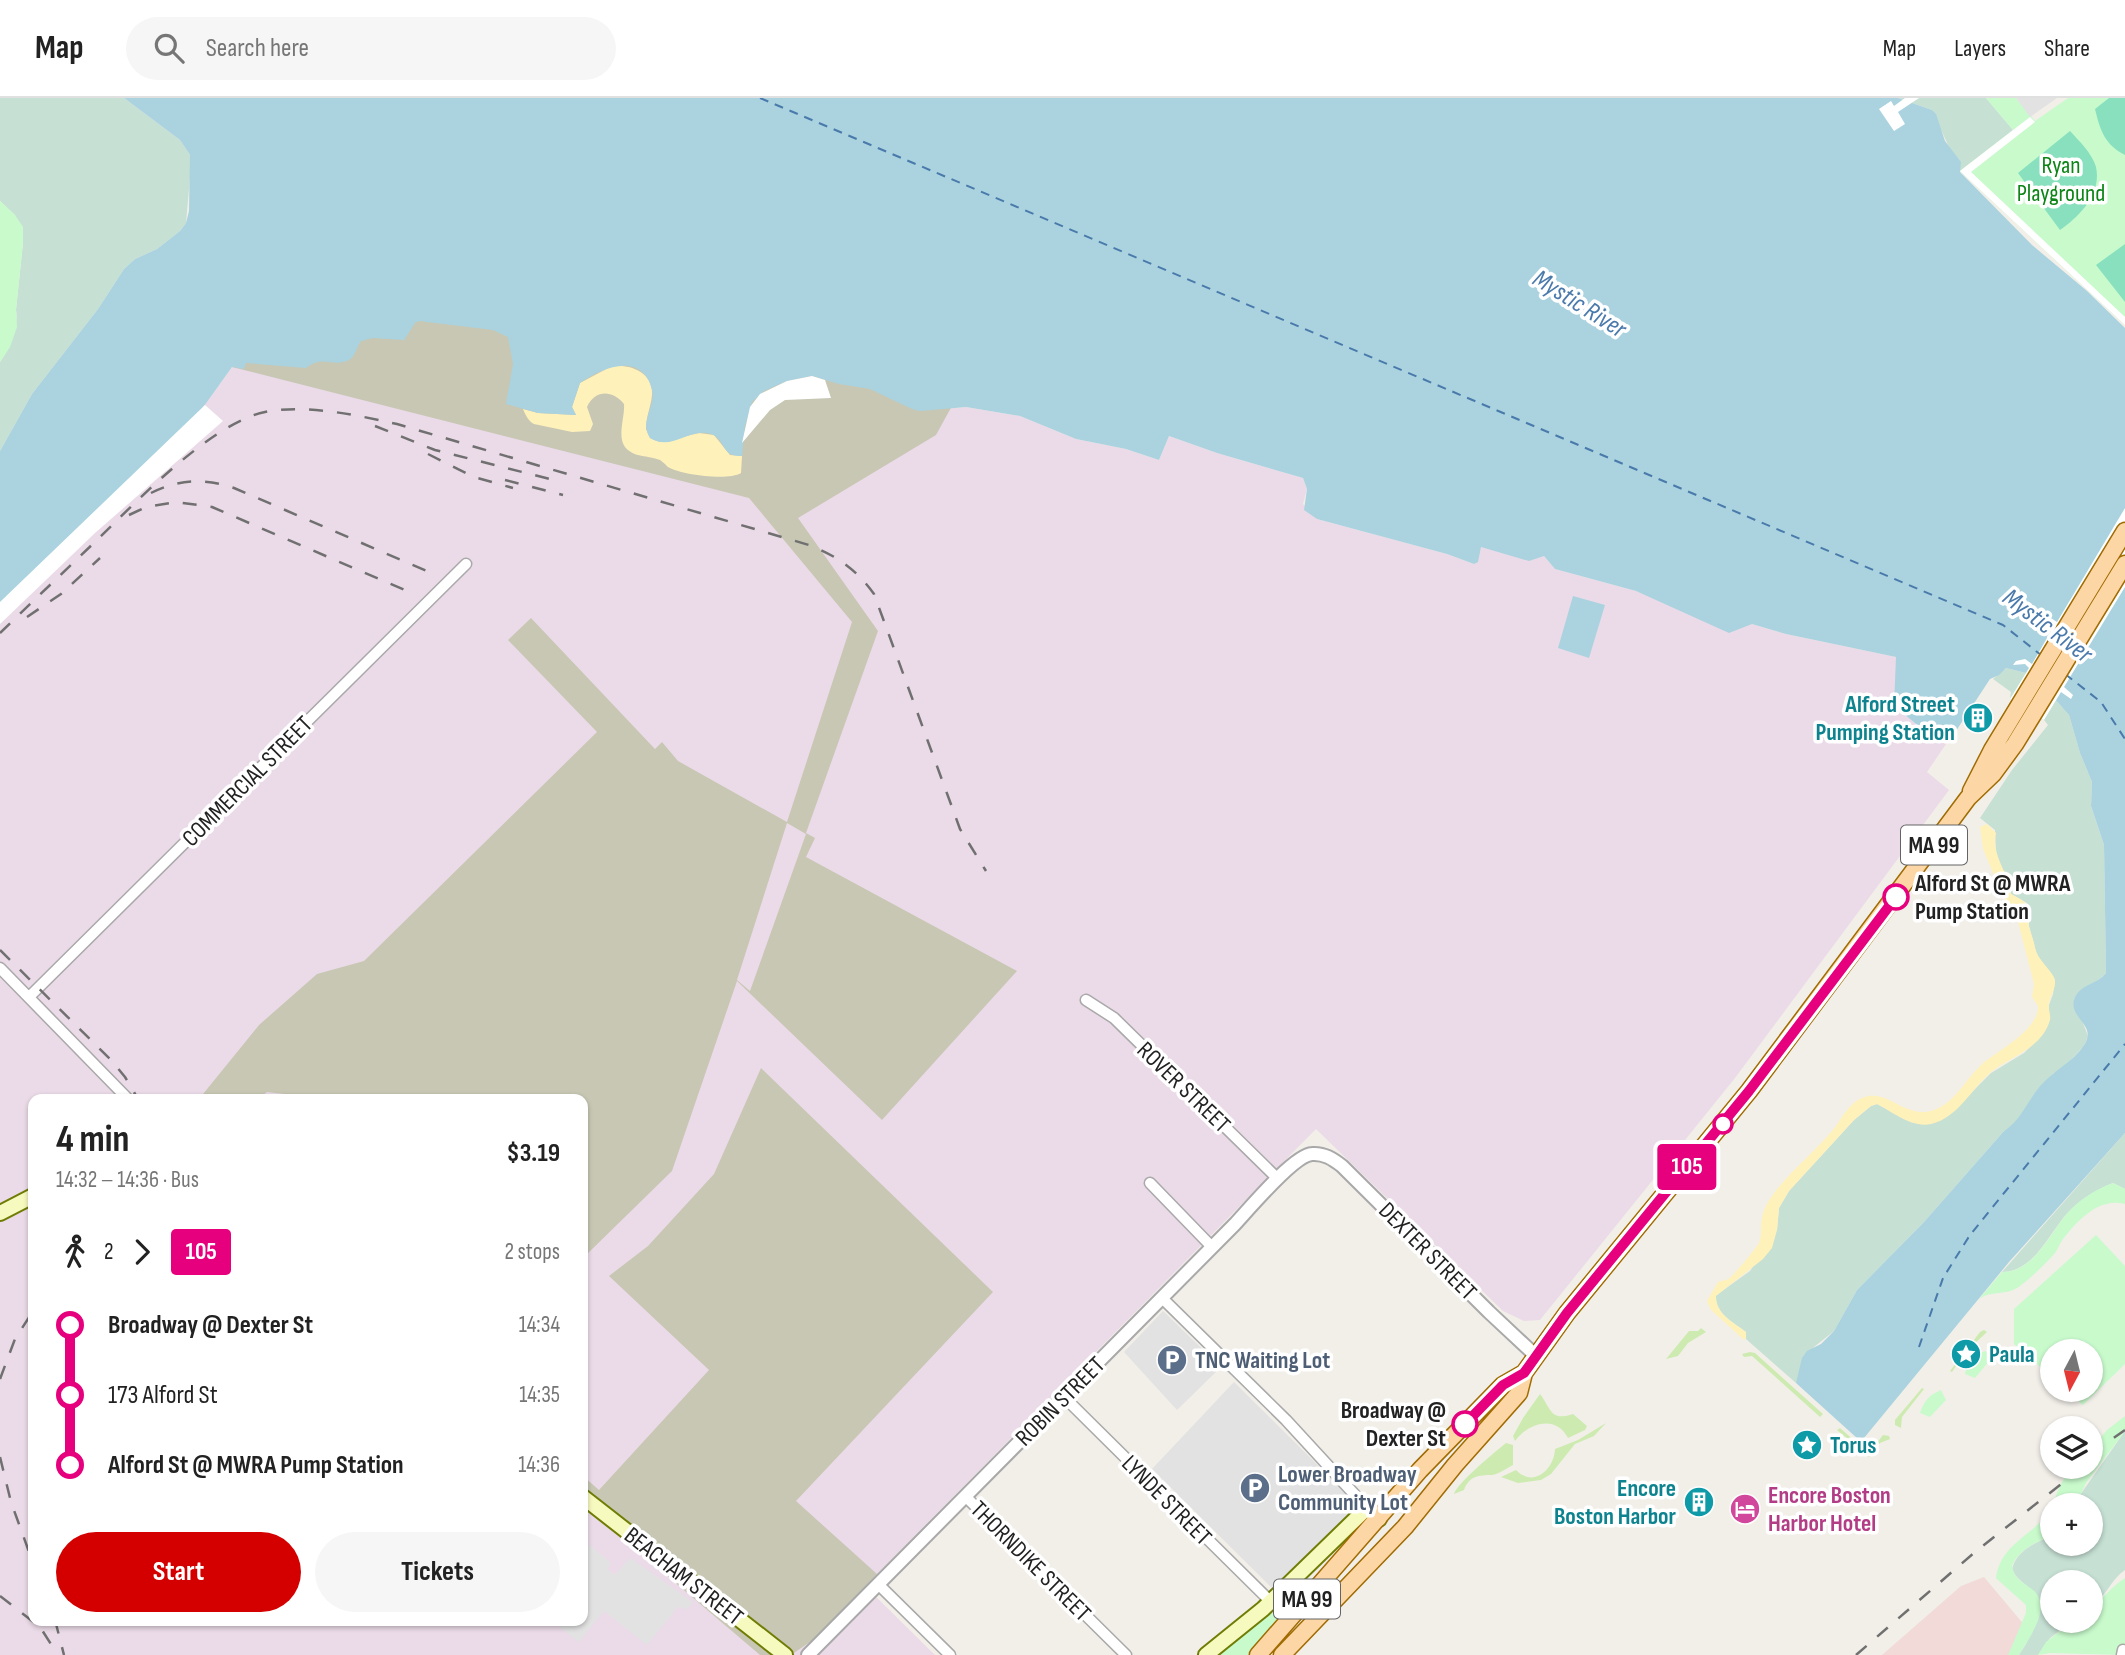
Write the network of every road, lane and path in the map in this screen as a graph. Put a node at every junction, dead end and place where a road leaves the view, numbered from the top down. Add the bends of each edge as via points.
1 (2125, 531) edge
2 (466, 564) dead end
3 (2125, 564) edge
4 (1968, 798) junction
5 (0, 968) edge
6 (29, 998) junction
7 (1086, 1000) dead end
8 (123, 1094) edge
9 (1315, 1154) joint
10 (1278, 1179) junction
11 (1150, 1183) dead end
12 (28, 1199) edge
13 (0, 1213) edge
14 (1212, 1247) junction
15 (1162, 1298) junction
16 (1536, 1356) junction
17 (1524, 1373) junction
18 (1064, 1397) junction
19 (966, 1497) junction
20 (588, 1501) edge
21 (1373, 1513) junction
22 (879, 1585) junction
23 (1271, 1602) junction
24 (785, 1655) edge
25 (808, 1655) edge
26 (950, 1655) edge
27 (1126, 1655) edge
28 (1206, 1655) edge
29 (1258, 1655) edge
30 (1282, 1655) edge

1 - 4 main road, MA 99 via 1997,741
2 - 6 street, COMMERCIAL STREET
3 - 4 main road, MA 99 via 2015,744
4 - 16 main road, MA 99 via 1745,1097
5 - 6 street
6 - 8 street
7 - 10 street, ROVER STREET via 1114,1018
9 - 10 street, ROBIN STREET via 1303,1157
9 - 16 street, DEXTER STREET via 1342,1166
10 - 14 street, ROBIN STREET
11 - 14 street
12 - 13 main road
14 - 15 street, ROBIN STREET
15 - 18 street, ROBIN STREET
15 - 21 street via 1286,1419
16 - 17 main road, MA 99
17 - 21 main road, MA 99 via 1503,1385
17 - 30 main road, MA 99 via 1519,1392 1405,1527
18 - 19 street, ROBIN STREET
18 - 23 street, LYNDE STREET
19 - 22 street, ROBIN STREET
19 - 27 street, THORNDIKE STREET
20 - 24 main road, BEACHAM STREET
21 - 23 main road
21 - 29 main road, MA 99
22 - 25 street, ROBIN STREET
22 - 26 street
23 - 28 main road

